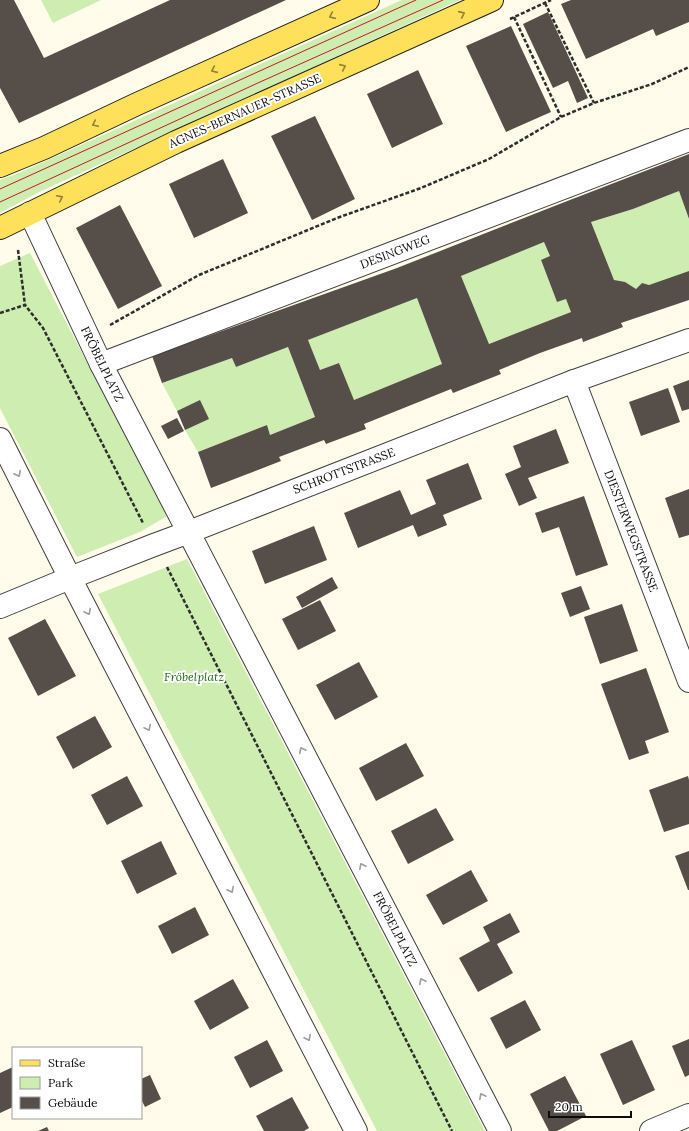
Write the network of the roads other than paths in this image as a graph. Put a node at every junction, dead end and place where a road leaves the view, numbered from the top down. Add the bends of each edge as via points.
1 (368, 0) edge
2 (492, 0) edge
3 (689, 140) edge
4 (0, 165) edge
5 (30, 213) junction
6 (0, 228) edge
7 (689, 340) edge
8 (101, 364) junction
9 (574, 381) junction
10 (0, 439) edge
11 (189, 532) junction
12 (70, 578) junction
13 (0, 607) edge
14 (689, 681) edge
15 (689, 1115) edge
16 (356, 1131) edge
17 (500, 1131) edge
18 (651, 1131) edge

1 -> 4 main road via 44,148
5 -> 2 main road, AGNES-BERNAUER-STRASSE via 176,142
3 - 8 street, DESINGWEG
5 - 6 main road, AGNES-BERNAUER-STRASSE
5 - 8 street, FRÖBELPLATZ
7 - 9 street, SCHROTTSTRASSE
8 - 11 street, FRÖBELPLATZ
9 - 11 street, SCHROTTSTRASSE
9 - 14 street, DIESTERWEGSTRASSE
10 -> 12 street
11 - 12 street, SCHROTTSTRASSE
17 -> 11 street, FRÖBELPLATZ
12 - 13 street, SCHROTTSTRASSE
12 -> 16 street
15 - 18 street

